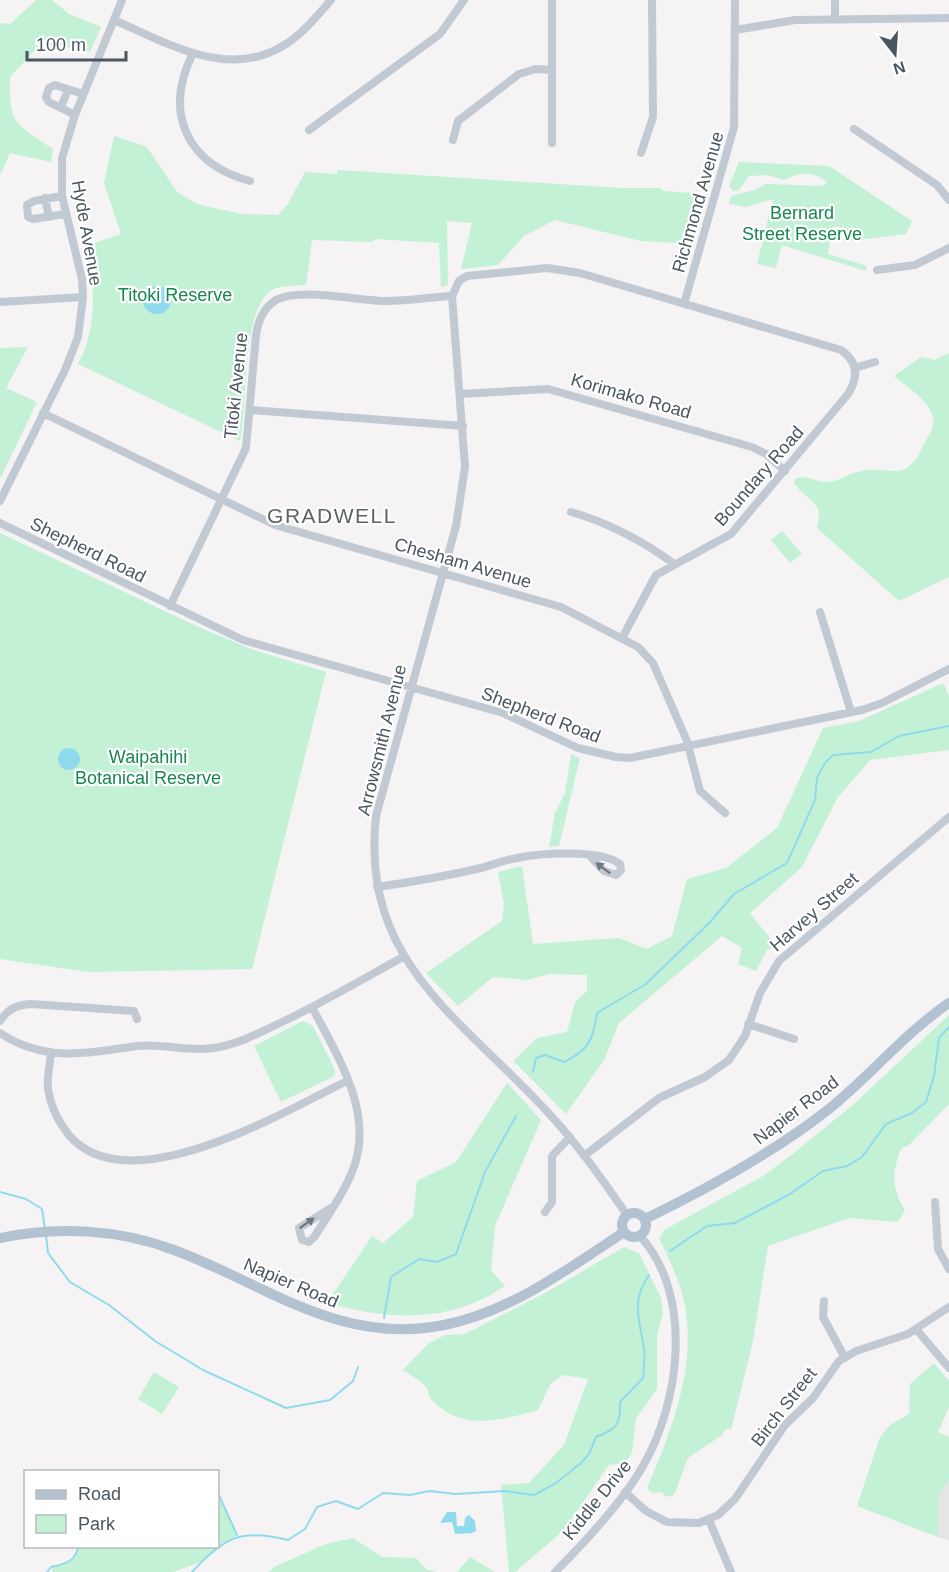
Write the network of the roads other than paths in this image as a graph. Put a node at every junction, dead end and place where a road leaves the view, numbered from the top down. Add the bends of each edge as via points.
1 (122, 0) edge
2 (331, 0) edge
3 (464, 0) edge
4 (552, 0) edge
5 (652, 0) edge
6 (735, 0) edge
7 (835, 0) edge
8 (949, 18) edge
9 (835, 19) junction
10 (114, 20) junction
11 (735, 30) junction
12 (193, 53) junction
13 (552, 70) junction
14 (68, 90) junction
15 (83, 94) junction
16 (61, 107) junction
17 (75, 115) junction
18 (854, 129) dead end
19 (309, 130) dead end
20 (453, 140) dead end
21 (552, 143) dead end
22 (641, 153) dead end
23 (250, 181) dead end
24 (62, 196) junction
25 (45, 198) junction
26 (949, 198) edge
27 (65, 214) junction
28 (49, 217) junction
29 (949, 248) edge
30 (877, 270) dead end
31 (452, 296) junction
32 (83, 297) junction
33 (0, 302) edge
34 (684, 304) junction
35 (875, 362) dead end
36 (855, 368) junction
37 (460, 394) junction
38 (251, 410) junction
39 (43, 413) junction
40 (463, 426) junction
41 (785, 471) junction
42 (222, 499) junction
43 (0, 501) edge
44 (571, 512) dead end
45 (0, 523) edge
46 (674, 564) junction
47 (443, 573) junction
48 (170, 606) junction
49 (820, 612) dead end
50 (622, 638) junction
51 (949, 669) edge
52 (410, 687) junction
53 (850, 712) junction
54 (689, 746) junction
55 (725, 813) dead end
56 (949, 817) edge
57 (589, 855) dead end
58 (377, 887) junction
59 (403, 957) junction
60 (949, 1003) edge
61 (312, 1007) junction
62 (136, 1011) dead end
63 (0, 1021) edge
64 (748, 1024) junction
65 (0, 1033) edge
66 (794, 1040) dead end
67 (51, 1052) junction
68 (347, 1081) junction
69 (570, 1137) junction
70 (584, 1156) junction
71 (935, 1202) dead end
72 (331, 1208) junction
73 (545, 1212) dead end
74 (627, 1215) junction
75 (645, 1220) junction
76 (624, 1232) junction
77 (640, 1236) junction
78 (0, 1238) edge
79 (949, 1269) edge
80 (824, 1301) dead end
81 (949, 1307) edge
82 (916, 1329) junction
83 (844, 1356) junction
84 (949, 1368) edge
85 (625, 1492) junction
86 (709, 1520) junction
87 (555, 1572) edge
88 (731, 1572) edge

1 - 10 street, Hyde Avenue
2 - 12 street via 295,37 267,54 224,60
3 - 19 street via 440,34
4 - 13 street
5 - 22 street via 652,117
6 - 11 street, Richmond Avenue
7 - 9 street
8 - 9 street
9 - 11 street via 795,20
10 - 12 street
10 - 15 street, Hyde Avenue
11 - 34 street, Richmond Avenue via 734,127
12 - 23 street via 179,90 182,123 190,142 213,166 229,176
13 - 20 street via 519,74 458,122
13 - 21 street
14 - 15 street
14 - 16 street
14 - 16 street via 55,85 49,88 49,102
15 - 17 street, Hyde Avenue
16 - 17 street
17 - 24 street, Hyde Avenue via 62,158
18 - 26 street via 937,185
24 - 25 street
24 - 27 street, Hyde Avenue
25 - 28 street
25 - 28 street via 25,209 33,219
27 - 28 street
27 - 32 street, Hyde Avenue via 78,256
29 - 30 street via 915,265
31 - 34 street via 459,281 467,276 547,268 580,273
31 - 37 street, Arrowsmith Avenue
31 - 38 street, Titoki Avenue via 387,301 300,295 278,299 258,323
32 - 33 street
32 - 39 street, Hyde Avenue via 78,337
34 - 36 street via 841,350
35 - 36 street
36 - 41 street, Boundary Road via 856,376 848,394
37 - 40 street, Arrowsmith Avenue
37 - 41 street, Korimako Road via 532,388 565,392 752,447
38 - 40 street
38 - 42 street, Titoki Avenue via 246,448
39 - 42 street, Chesham Avenue
39 - 43 street, Hyde Avenue
40 - 47 street, Arrowsmith Avenue via 464,484
41 - 46 street, Boundary Road via 727,538
42 - 47 street, Chesham Avenue via 292,530
42 - 48 street, Titoki Avenue
44 - 46 street via 590,518
45 - 48 street, Shepherd Road
46 - 50 street, Boundary Road via 650,584
47 - 50 street, Chesham Avenue via 561,607
47 - 52 street, Arrowsmith Avenue
48 - 52 street, Shepherd Road via 243,640
49 - 53 street
50 - 54 street, Chesham Avenue via 638,647 653,663
51 - 53 street, Shepherd Road via 882,703
52 - 54 street, Shepherd Road via 503,713 560,741 605,755 630,758
52 - 58 street, Arrowsmith Avenue via 376,816
53 - 54 street, Shepherd Road
54 - 55 street, Chesham Avenue via 700,790
56 - 64 street, Harvey Street via 792,947 768,976
57 - 58 street via 518,858
58 - 59 street, Arrowsmith Avenue via 387,924
59 - 61 street
59 - 69 street, Arrowsmith Avenue
60 - 75 main road, Napier Road via 800,1131
61 - 67 street via 248,1038 214,1048 146,1045 92,1054
61 - 68 street
62 - 63 street via 20,1005
64 - 66 street
64 - 70 street, Harvey Street via 738,1050 721,1069 659,1098
65 - 67 street
67 - 68 street via 48,1085 57,1117 75,1143 85,1150 117,1159 174,1155 212,1145
68 - 72 street via 359,1114 359,1149 352,1172
69 - 70 street, Arrowsmith Avenue
69 - 73 street via 552,1156 552,1202
70 - 74 street, Arrowsmith Avenue
71 - 79 street via 938,1249
72 -> 72 street via 315,1236 309,1242 302,1240 299,1228
74 - 75 main road via 635,1213
74 - 76 main road
75 - 77 main road via 646,1229
76 - 77 main road via 631,1237
76 - 78 main road, Napier Road via 498,1308 445,1325 411,1329 363,1326 327,1318 173,1249 133,1238 63,1230
77 - 85 street, Kiddle Drive via 665,1280 673,1314 674,1343 660,1431 644,1466
80 - 83 street via 823,1317
81 - 82 street
82 - 83 street
82 - 84 street
83 - 86 street, Birch Street via 806,1406 785,1425 735,1500
85 - 86 street via 646,1511 667,1522
85 - 87 street, Kiddle Drive
86 - 88 street

